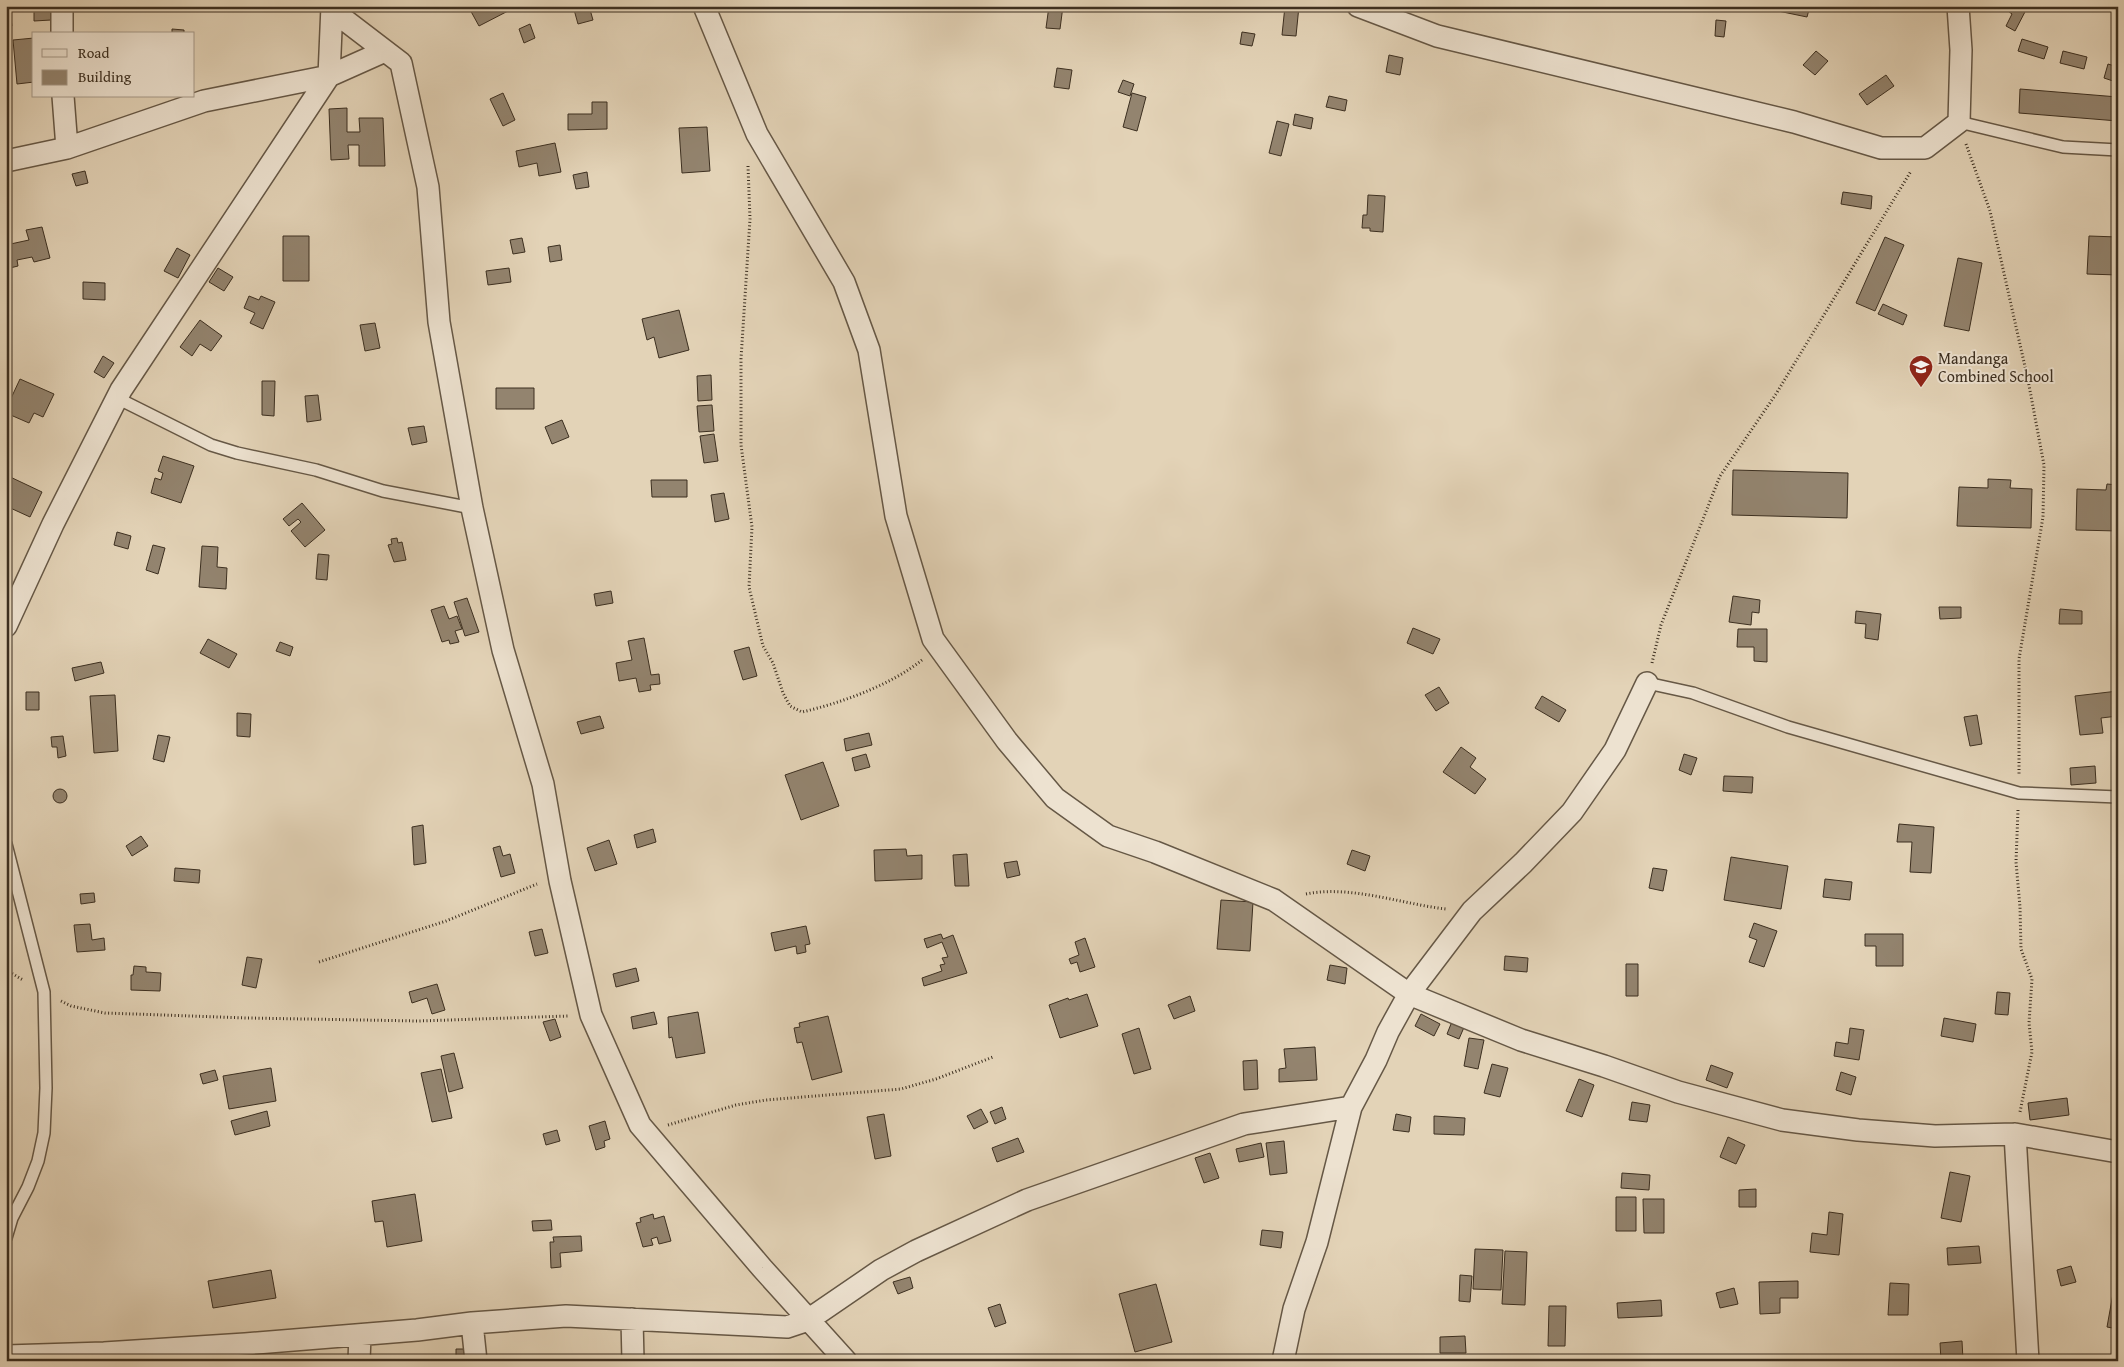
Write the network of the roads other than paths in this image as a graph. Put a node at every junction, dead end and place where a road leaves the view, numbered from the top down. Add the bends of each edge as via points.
1 (62, 6) edge
2 (704, 6) edge
3 (1358, 6) edge
4 (1958, 6) edge
5 (333, 9) edge
6 (62, 32) edge
7 (385, 51) junction
8 (329, 76) junction
9 (63, 98) edge
10 (1959, 122) junction
11 (66, 148) junction
12 (2118, 150) edge
13 (6, 161) edge
14 (117, 398) junction
15 (472, 508) junction
16 (6, 626) edge
17 (1647, 683) joint
18 (2118, 797) edge
19 (6, 844) edge
20 (1409, 994) junction
21 (1351, 1108) junction
22 (2015, 1134) junction
23 (2118, 1152) edge
24 (6, 1238) edge
25 (632, 1319) junction
26 (808, 1320) junction
27 (472, 1322) junction
28 (360, 1335) junction
29 (6, 1356) edge
30 (359, 1361) edge
31 (476, 1361) edge
32 (633, 1361) edge
33 (846, 1361) edge
34 (1283, 1361) edge
35 (2028, 1361) edge

1 - 6 street
2 - 20 street via 757,134 844,282 869,350 896,516 933,639 1008,741 1055,798 1108,836 1274,900
3 - 10 street via 1437,36 1794,122 1881,148 1925,148
4 - 10 street
5 - 7 street
5 - 8 street
7 - 8 street
7 - 15 street via 401,63 428,187 439,322
8 - 11 street via 204,101
8 - 14 street
9 - 11 street
10 - 12 lane via 2063,147
11 - 13 street
14 - 15 lane via 211,445 316,470 383,491
14 - 16 street
15 - 26 street via 503,650 543,784 560,881 591,1015 640,1125
17 - 18 lane via 1693,693 1788,727 2018,793
17 - 20 street via 1615,750 1572,812 1472,911
19 - 24 lane via 44,992 46,1088 44,1133 38,1161
20 - 21 street
20 - 22 street via 1521,1040 1678,1092 1782,1120 1935,1136
21 - 26 street via 1244,1124 1036,1197 974,1223 880,1270
21 - 34 street via 1317,1242 1294,1309
22 - 23 street
22 - 35 street
25 - 26 street via 787,1326
25 - 27 street via 566,1316
25 - 32 street
26 - 33 street
27 - 28 street
27 - 31 street
28 - 29 street via 104,1353
28 - 30 street

